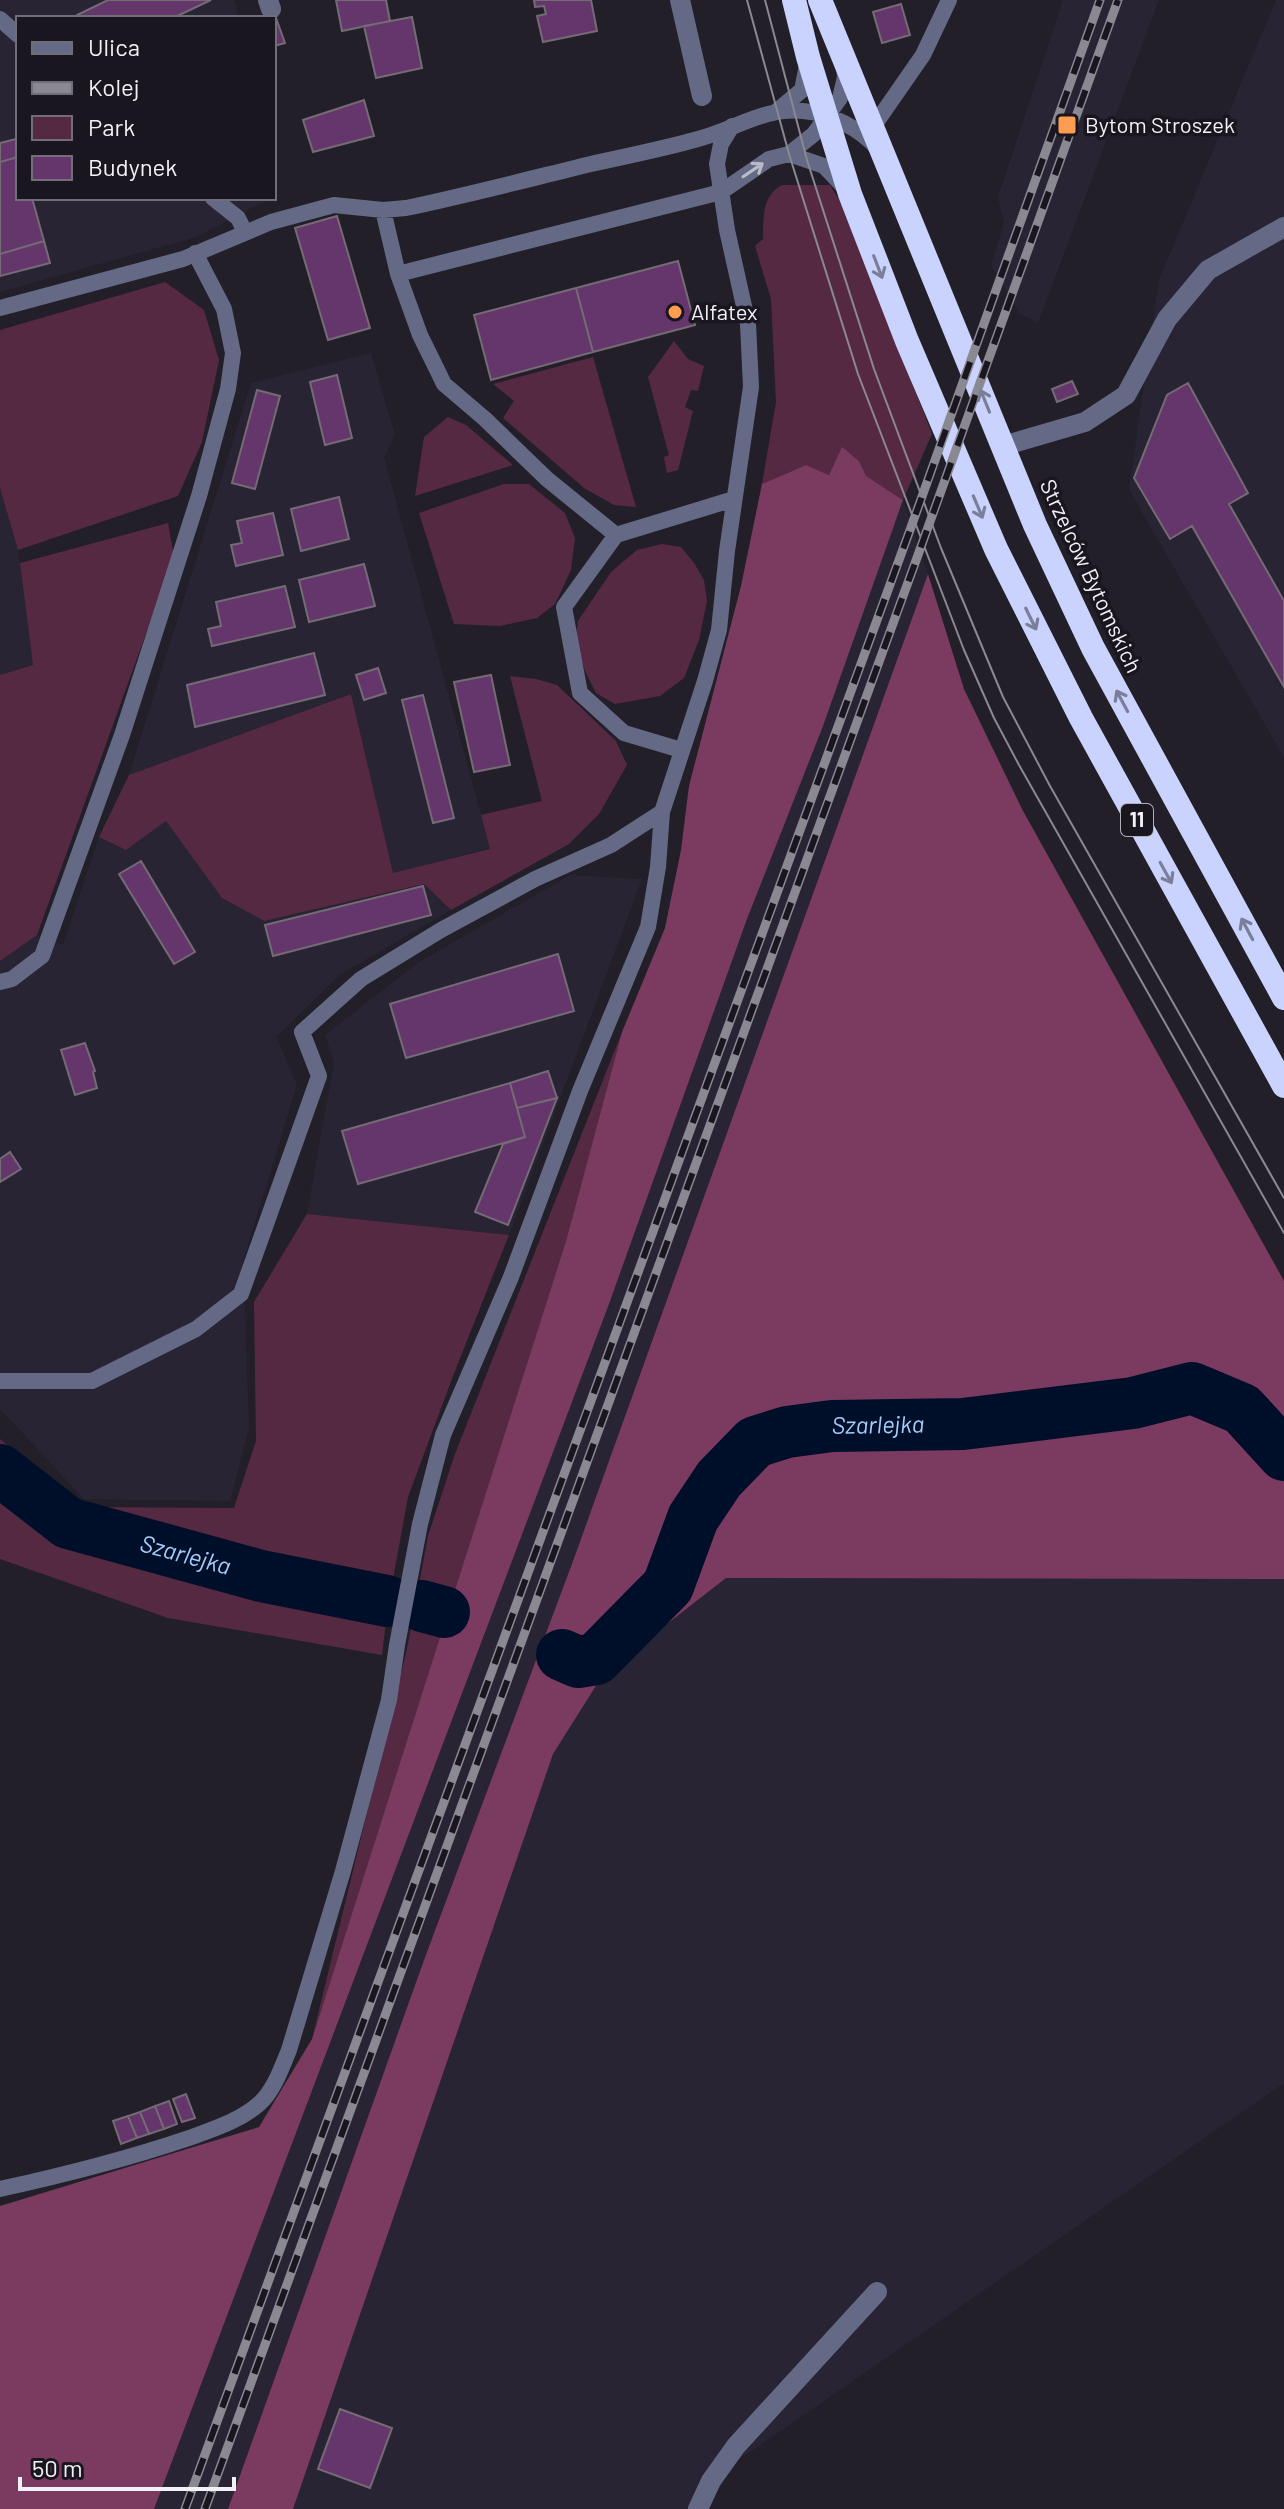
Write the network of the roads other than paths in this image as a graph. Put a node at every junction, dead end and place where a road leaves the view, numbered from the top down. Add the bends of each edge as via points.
1 (680, 0) edge
2 (794, 0) edge
3 (820, 0) edge
4 (949, 0) edge
5 (0, 19) edge
6 (16, 33) edge
7 (844, 55) junction
8 (808, 57) junction
9 (702, 96) dead end
10 (777, 111) junction
11 (827, 117) junction
12 (732, 126) junction
13 (873, 127) junction
14 (789, 154) junction
15 (887, 160) junction
16 (721, 192) junction
17 (850, 194) junction
18 (216, 200) edge
19 (383, 210) junction
20 (1284, 227) edge
21 (245, 232) junction
22 (195, 253) junction
23 (398, 274) junction
24 (0, 308) edge
25 (1003, 446) junction
26 (734, 499) junction
27 (616, 535) junction
28 (681, 750) junction
29 (662, 812) junction
30 (0, 982) edge
31 (1284, 998) edge
32 (1284, 1086) edge
33 (0, 1381) edge
34 (0, 2189) edge
35 (877, 2292) dead end
36 (698, 2509) edge

1 - 9 street
2 - 8 highway, 11
3 - 7 highway, Strzelców Bytomskich / 11
4 - 13 lane via 923,55
5 - 6 lane
7 - 11 lane via 840,98
7 - 13 highway, Strzelców Bytomskich / 11
8 - 10 lane via 802,90
8 - 11 highway, 11
10 - 11 lane, Strzelców Bytomskich
10 - 12 lane
11 - 14 lane
11 - 15 lane, Strzelców Bytomskich via 870,140
11 - 17 highway, 11
12 - 16 lane via 717,164
12 - 19 lane via 701,139 415,207
13 - 15 highway, Strzelców Bytomskich / 11
16 -> 14 lane via 769,159
14 - 17 lane via 824,166
25 -> 15 highway, Strzelców Bytomskich / 11
16 - 23 lane
16 - 26 lane via 748,324 751,387
17 -> 32 highway, 11 via 996,549 1081,718
18 - 21 lane via 238,218
19 - 21 lane via 334,205
19 - 23 lane
20 - 25 street via 1208,270 1167,319 1126,395 1085,422
21 - 22 lane
22 - 24 lane
22 - 30 lane via 224,309 233,353 208,465 122,735 42,956
23 - 27 lane via 444,384
31 -> 25 highway, Strzelców Bytomskich / 11 via 1093,648
26 - 27 lane
26 - 28 lane via 719,630
27 - 28 lane via 564,607 580,693 624,733
28 - 29 lane
29 - 33 lane via 611,845 441,930 361,979 302,1032 319,1076 241,1294 196,1329 92,1381
29 - 34 lane via 648,927 443,1435 420,1524 389,1700 278,2077 260,2103 223,2126 132,2156
35 - 36 street via 736,2446

